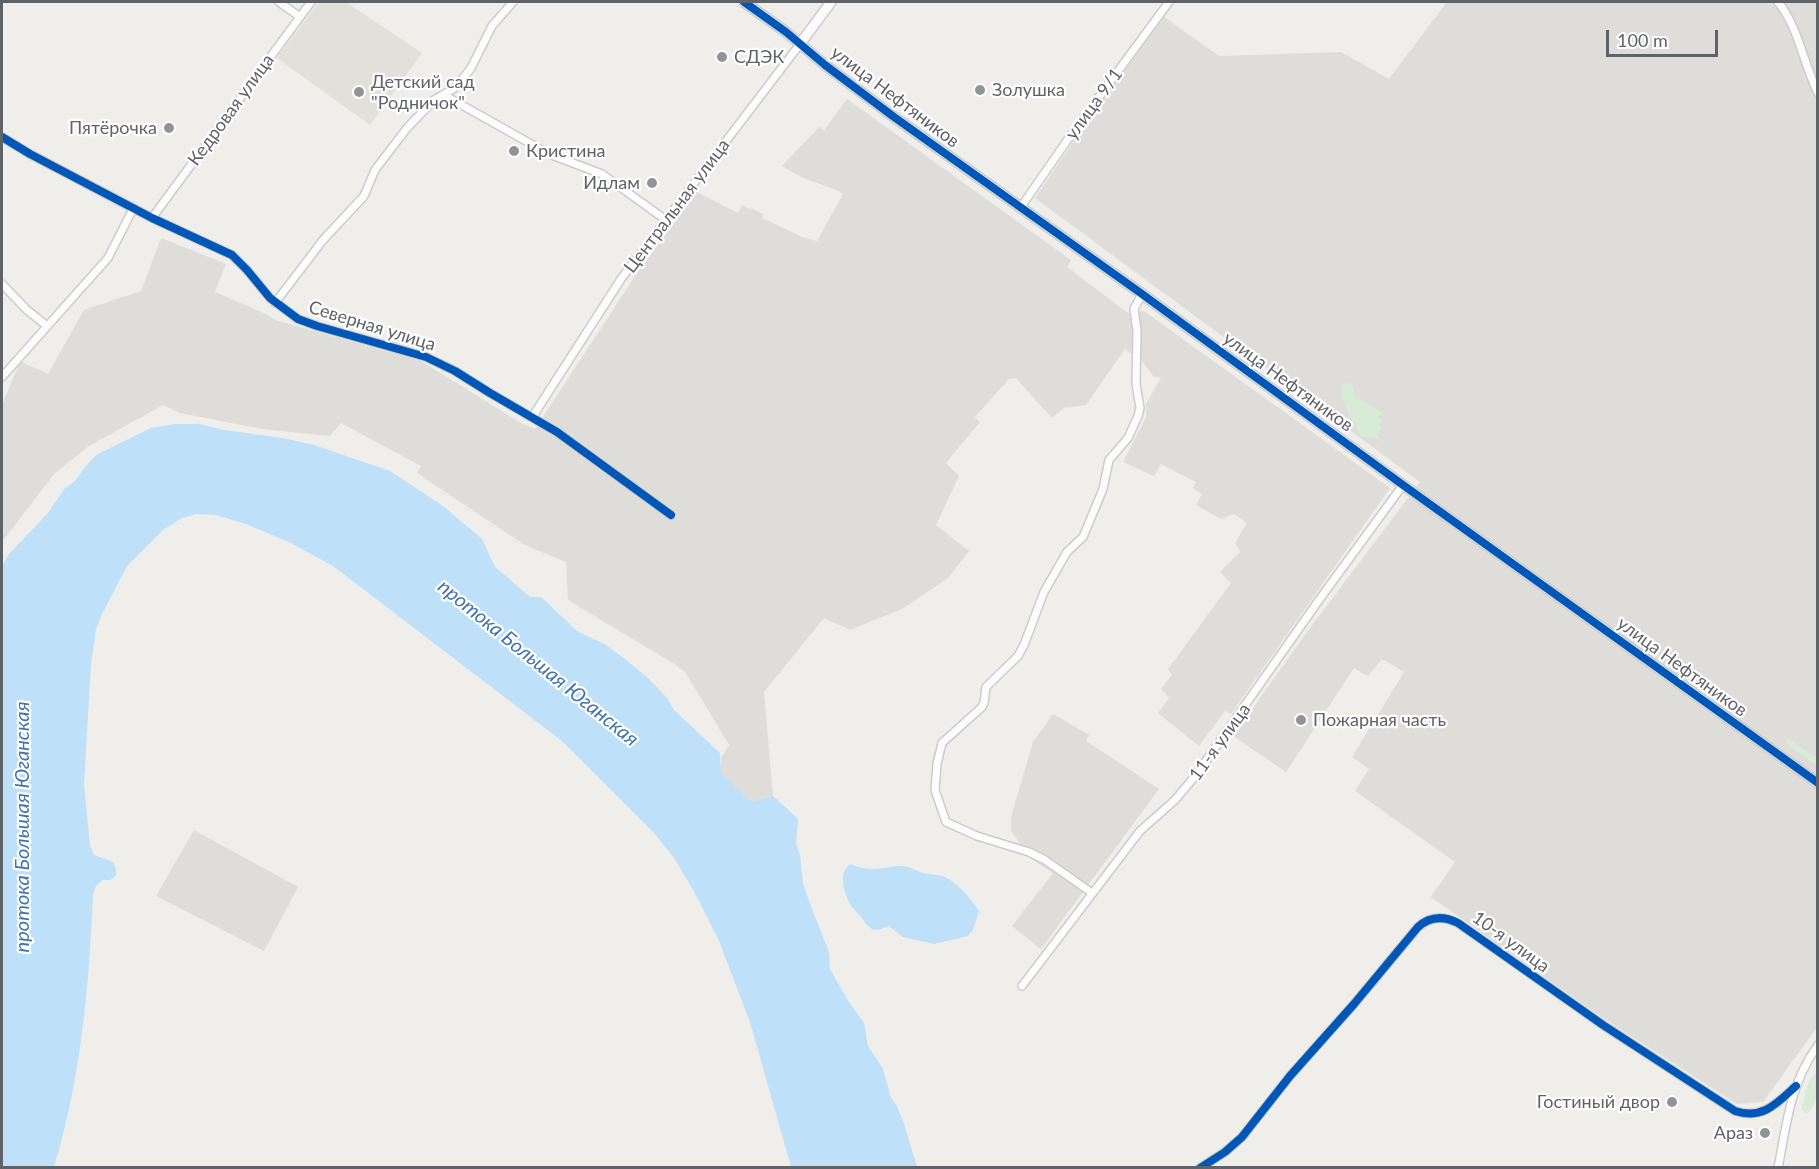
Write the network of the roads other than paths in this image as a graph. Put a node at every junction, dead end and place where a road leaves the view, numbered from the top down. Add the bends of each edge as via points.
1 (279, 2) edge
2 (311, 2) edge
3 (513, 2) edge
4 (744, 2) edge
5 (831, 2) edge
6 (1169, 2) edge
7 (1778, 2) edge
8 (300, 17) junction
9 (800, 44) junction
10 (1818, 93) edge
11 (444, 94) junction
12 (2, 137) edge
13 (1021, 207) junction
14 (133, 208) junction
15 (152, 218) junction
16 (666, 220) junction
17 (2, 284) edge
18 (1142, 294) junction
19 (275, 303) junction
20 (47, 326) junction
21 (2, 377) edge
22 (532, 416) junction
23 (1403, 485) junction
24 (671, 515) dead end
25 (1818, 783) edge
26 (1092, 893) junction
27 (1022, 987) dead end
28 (1818, 1045) edge
29 (1796, 1086) junction
30 (1200, 1167) edge
31 (1778, 1167) edge

1 - 8 street
2 - 8 street, Кедровая улица
3 - 11 street via 492,26 466,75
4 - 9 street, улица Нефтяников
5 - 9 street, Центральная улица
6 - 13 street, улица 9/1
7 - 10 street via 1790,19
8 - 15 street, Кедровая улица
9 - 13 street, улица Нефтяников
9 - 16 street, Центральная улица
11 - 16 street via 549,154 602,174
11 - 19 street via 406,128 375,170 364,195 323,240
12 - 14 street, Северная улица
13 - 18 street, улица Нефтяников
14 - 15 street, Северная улица
14 - 20 street via 108,258
15 - 19 street, Северная улица via 232,255
16 - 22 street, Центральная улица via 621,279
17 - 20 street
18 - 23 street, улица Нефтяников
18 - 26 street via 1134,309 1138,416 1124,443 1109,460 1103,489 1083,537 1067,552 1044,592 1021,650 986,687 982,707 942,743 937,764 935,790 946,822 1029,852
19 - 22 street, Северная улица via 306,323 439,362
20 - 21 street
22 - 24 street, Северная улица
23 - 25 street, улица Нефтяников
23 - 26 street, 11-я улица via 1196,776 1140,831
26 - 27 street, 11-я улица
28 - 29 street
29 - 30 street, 10-я улица via 1764,1112 1734,1111 1458,923 1435,918 1418,927 1242,1137
29 - 31 street

